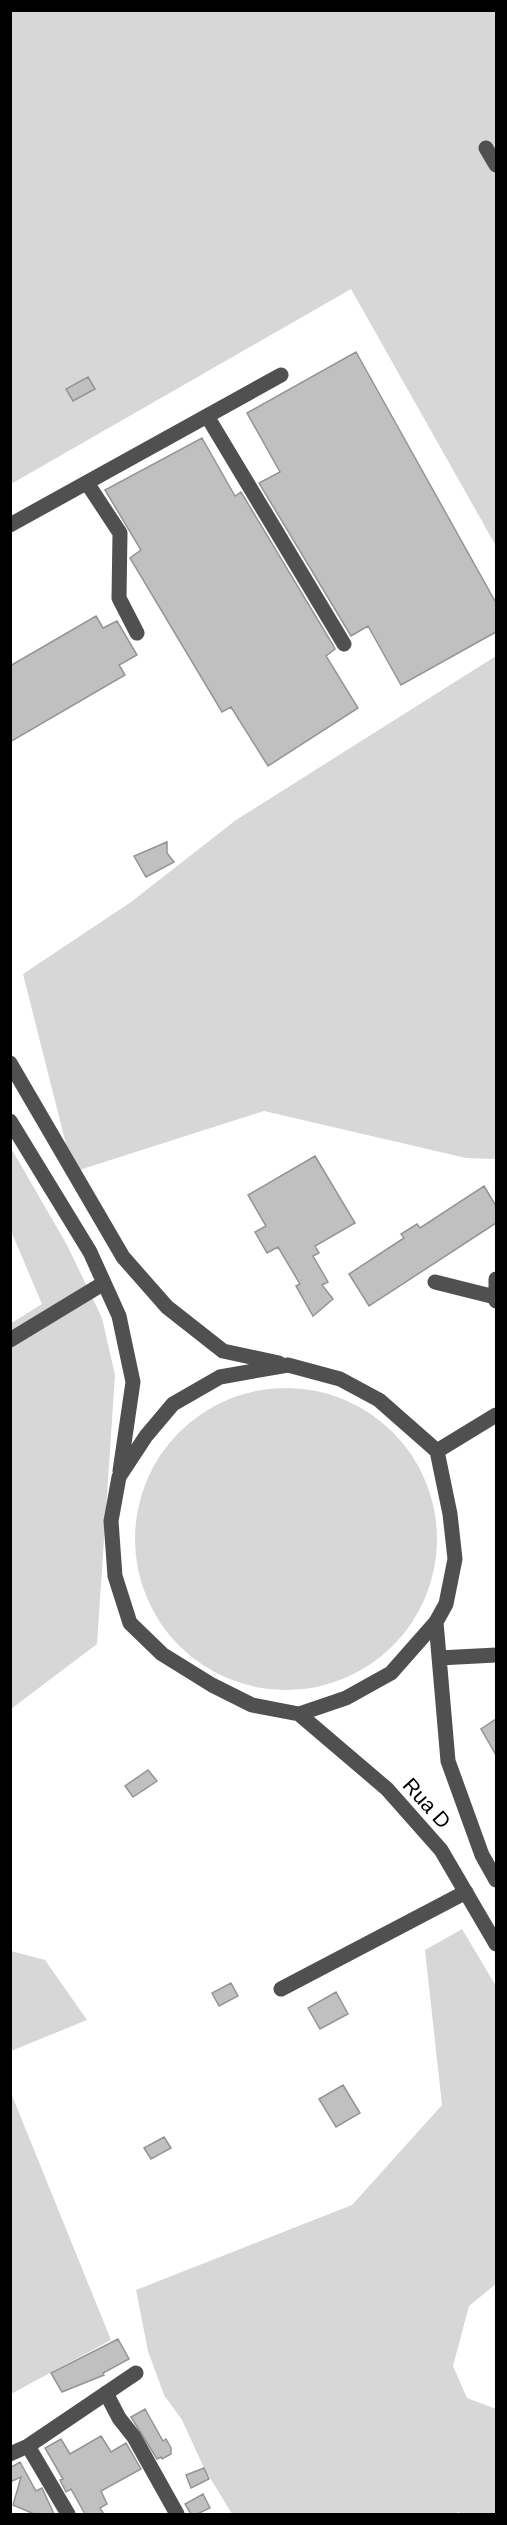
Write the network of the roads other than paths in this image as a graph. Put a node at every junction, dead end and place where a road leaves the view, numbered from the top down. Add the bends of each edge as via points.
1 (486, 148) dead end
2 (496, 165) edge
3 (281, 375) dead end
4 (207, 416) junction
5 (87, 483) junction
6 (10, 525) edge
7 (137, 633) dead end
8 (344, 644) dead end
9 (10, 1063) edge
10 (10, 1121) edge
11 (496, 1279) edge
12 (435, 1282) dead end
13 (104, 1283) junction
14 (496, 1299) edge
15 (10, 1340) edge
16 (288, 1365) junction
17 (496, 1415) edge
18 (437, 1451) junction
19 (119, 1477) junction
20 (436, 1622) junction
21 (496, 1655) edge
22 (439, 1658) junction
23 (299, 1714) junction
24 (496, 1880) edge
25 (466, 1892) junction
26 (496, 1944) edge
27 (281, 1989) dead end
28 (136, 2373) dead end
29 (106, 2393) junction
30 (28, 2446) junction
31 (10, 2454) edge
32 (68, 2514) edge
33 (177, 2514) edge

1 - 2 street
3 - 4 street
4 - 5 street
4 - 8 street
5 - 6 street
5 - 7 street via 120,532 119,598
9 - 16 street via 123,1257 167,1307 223,1350
10 - 13 street via 90,1252
11 - 14 street
12 - 14 street
13 - 15 street
13 - 19 street via 119,1316 133,1382
16 - 18 street via 340,1379 379,1400
16 - 19 street via 220,1377 173,1404
17 - 18 street
18 - 20 street via 450,1514 454,1559 446,1604
19 - 23 street via 111,1521 115,1576 130,1623 162,1654 212,1685 252,1705
20 - 22 street, Rua D
20 - 23 street via 391,1673 346,1698
21 - 22 street
22 - 24 street, Rua D via 448,1761 482,1855
23 - 25 street, Rua D via 387,1789 441,1850
25 - 26 street, Rua D
25 - 27 street
28 - 29 street
29 - 30 street
29 - 33 street
30 - 31 street
30 - 32 street

